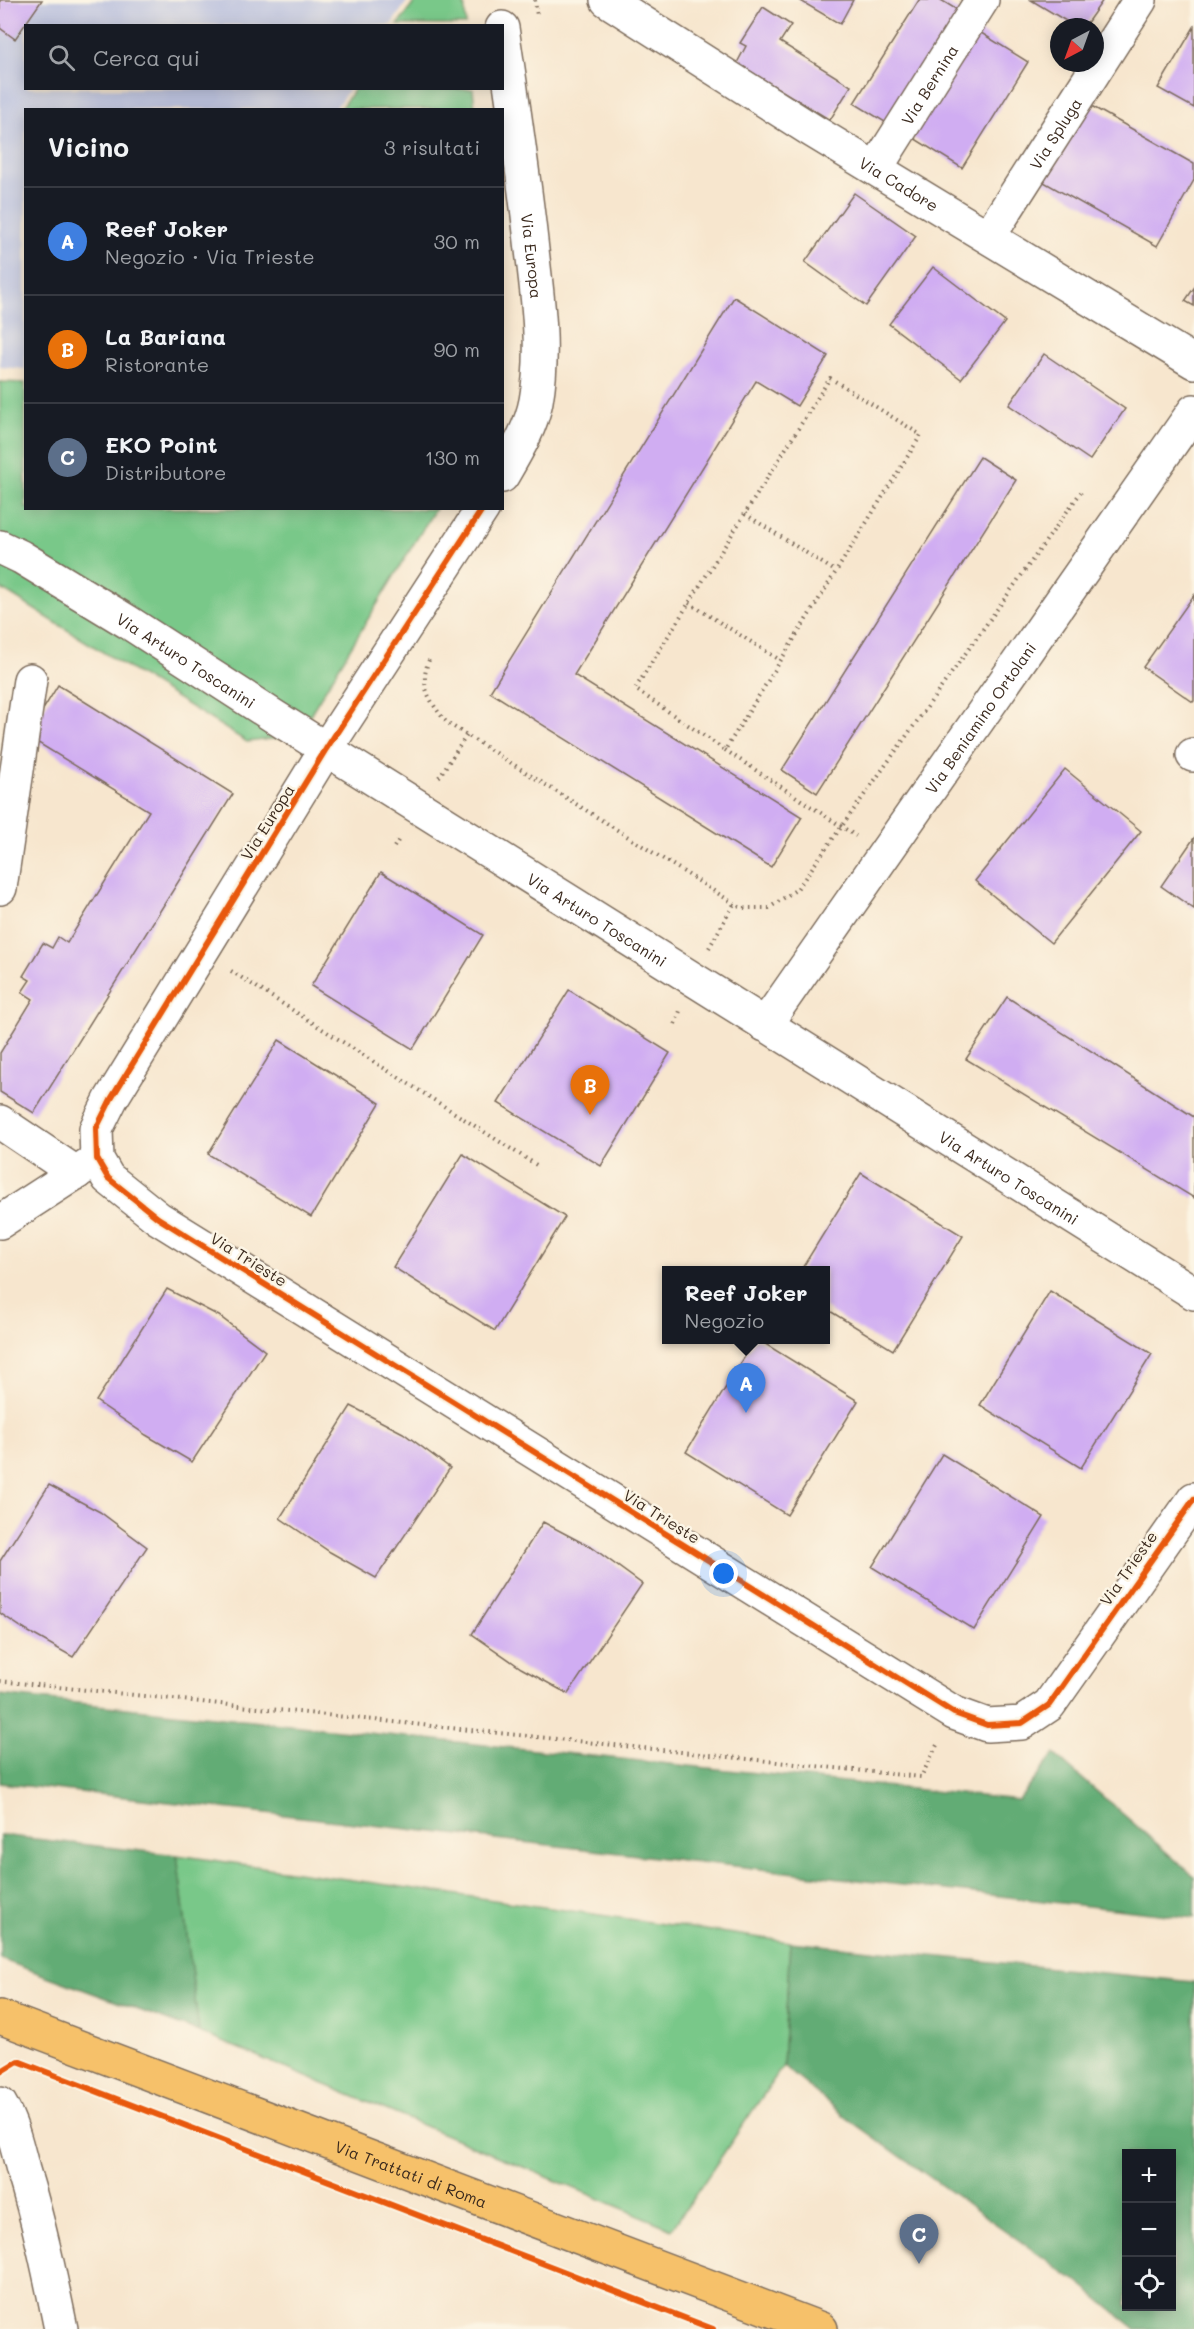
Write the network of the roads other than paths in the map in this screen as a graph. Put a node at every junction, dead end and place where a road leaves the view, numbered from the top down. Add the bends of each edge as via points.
1 (499, 0) edge
2 (607, 0) edge
3 (982, 0) edge
4 (1140, 0) edge
5 (502, 24) edge
6 (504, 41) edge
7 (876, 168) junction
8 (989, 236) junction
9 (1194, 362) edge
10 (1194, 411) edge
11 (504, 472) edge
12 (482, 510) edge
13 (0, 548) edge
14 (30, 680) dead end
15 (327, 749) junction
16 (0, 888) edge
17 (765, 1025) junction
18 (0, 1122) edge
19 (87, 1166) junction
20 (0, 1222) edge
21 (1194, 1293) edge
22 (1194, 1498) edge
23 (0, 2017) edge
24 (0, 2104) edge
25 (58, 2329) edge
26 (820, 2329) edge

1 - 5 street, Via Europa
2 - 7 street, Via Cadore
3 - 7 street, Via Bernina
4 - 8 street, Via Spluga
6 - 11 street, Via Europa via 532,245 541,367 527,431
7 - 8 street, Via Cadore
8 - 9 street, Via Cadore
10 - 17 street, Via Beniamino Ortolani
12 - 15 street, Via Europa
13 - 15 street, Via Arturo Toscanini via 128,622
14 - 16 street
15 - 17 street, Via Arturo Toscanini
15 - 19 street, Via Europa via 111,1099 96,1128
17 - 21 street, Via Arturo Toscanini
18 - 19 street
19 - 20 street
19 - 22 street, Via Trieste via 158,1218 954,1713 987,1725 1022,1723 1048,1705
23 - 26 main road, Via Trattati di Roma
24 - 25 street via 30,2191 52,2282

